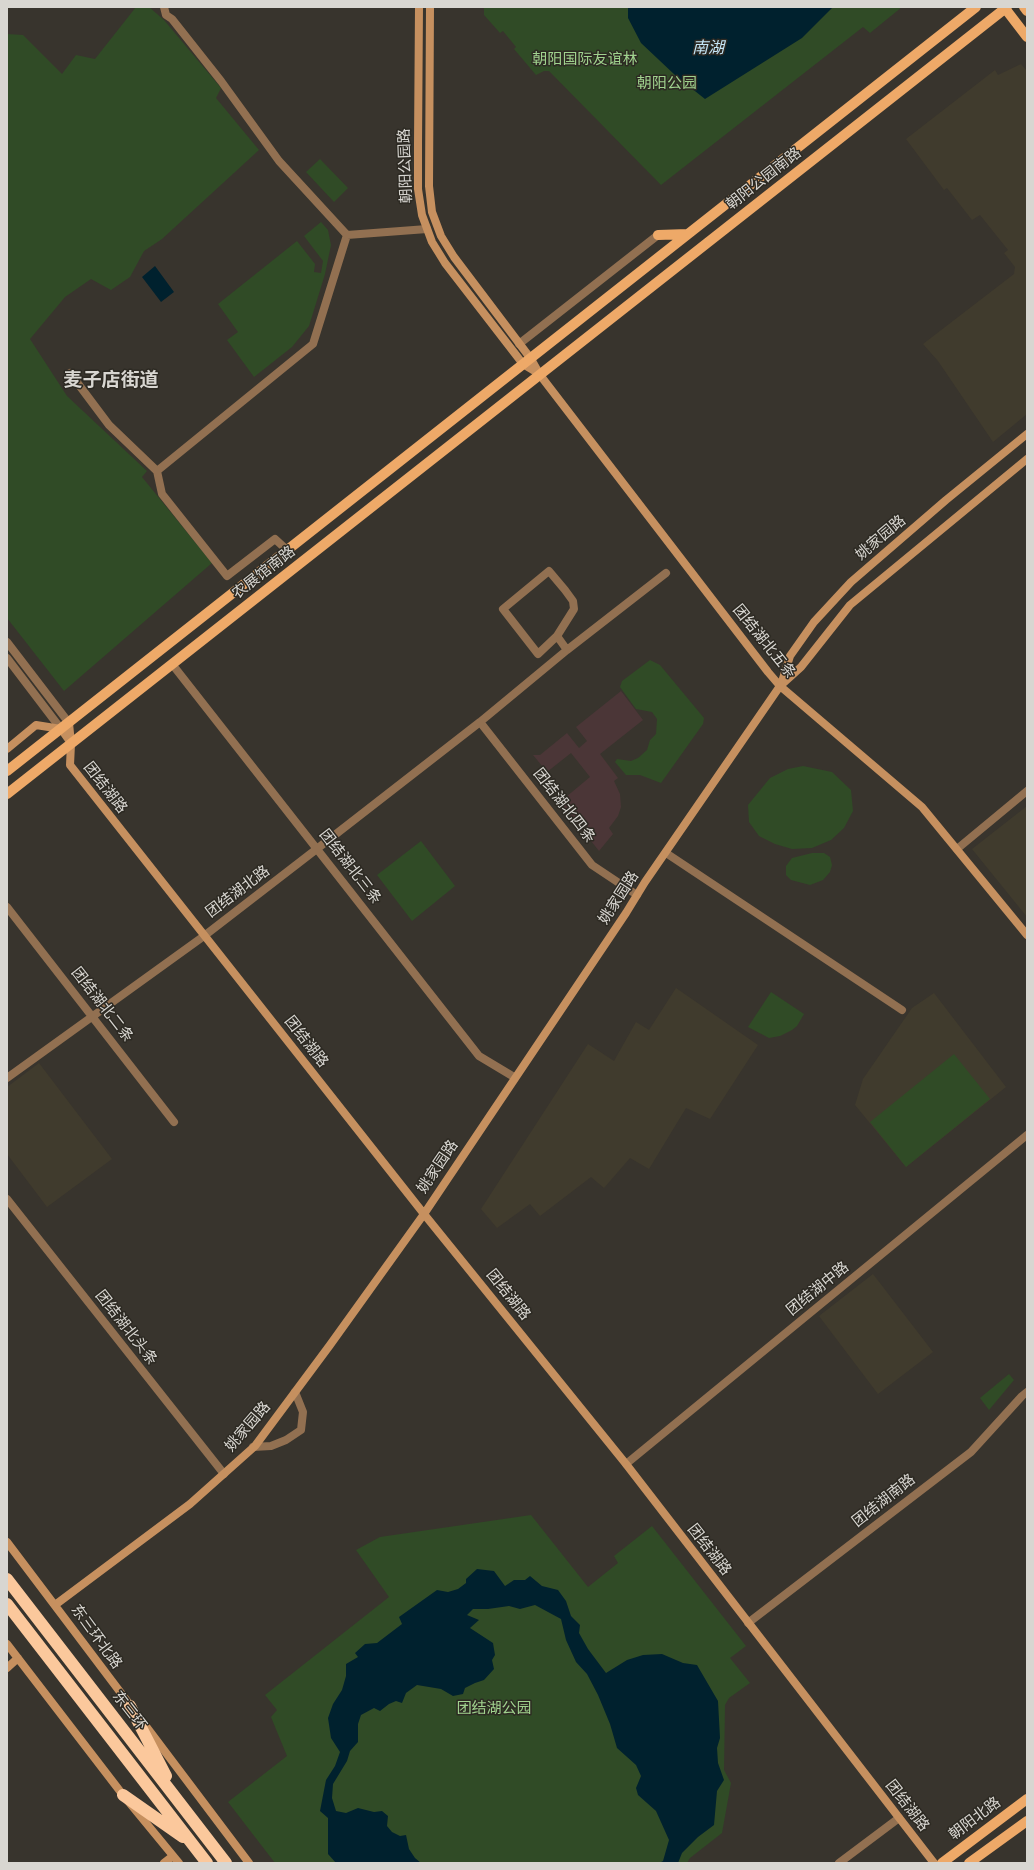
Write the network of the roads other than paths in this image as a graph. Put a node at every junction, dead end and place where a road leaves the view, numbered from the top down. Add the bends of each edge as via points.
1 (419, 7) edge
2 (430, 7) edge
3 (976, 7) edge
4 (1006, 7) edge
5 (1024, 7) edge
6 (165, 11) edge
7 (1027, 11) edge
8 (1027, 37) edge
9 (427, 229) junction
10 (688, 234) junction
11 (347, 235) junction
12 (658, 235) joint
13 (519, 344) junction
14 (527, 362) junction
15 (70, 373) dead end
16 (540, 375) junction
17 (1027, 434) edge
18 (1027, 459) edge
19 (157, 471) junction
20 (287, 550) junction
21 (666, 573) dead end
22 (556, 636) junction
23 (7, 642) edge
24 (567, 650) junction
25 (7, 658) edge
26 (172, 664) junction
27 (780, 686) junction
28 (480, 722) junction
29 (65, 726) junction
30 (71, 744) junction
31 (7, 748) edge
32 (7, 771) edge
33 (1027, 791) edge
34 (7, 794) edge
35 (318, 848) junction
36 (957, 849) junction
37 (666, 853) junction
38 (637, 894) junction
39 (7, 907) edge
40 (1027, 934) edge
41 (204, 936) junction
42 (902, 1010) dead end
43 (93, 1016) junction
44 (514, 1077) junction
45 (7, 1078) edge
46 (174, 1122) dead end
47 (1027, 1135) edge
48 (7, 1199) edge
49 (424, 1214) junction
50 (295, 1392) junction
51 (1027, 1392) edge
52 (253, 1447) junction
53 (626, 1464) junction
54 (224, 1474) junction
55 (7, 1542) edge
56 (7, 1579) edge
57 (7, 1604) edge
58 (55, 1605) junction
59 (748, 1623) junction
60 (7, 1644) edge
61 (18, 1658) junction
62 (7, 1668) edge
63 (130, 1706) junction
64 (123, 1795) junction
65 (1027, 1799) edge
66 (181, 1804) junction
67 (899, 1818) junction
68 (1027, 1821) edge
69 (192, 1843) junction
70 (176, 1860) edge
71 (225, 1860) edge
72 (164, 1863) edge
73 (207, 1863) edge
74 (249, 1863) edge
75 (839, 1863) edge
76 (934, 1863) edge
77 (942, 1863) edge
78 (969, 1863) edge

1 - 9 street, 朝阳公园路 via 418,189
2 - 13 street, 朝阳公园路 via 428,163 432,212 441,236 454,257
3 - 10 main road, 朝阳公园南路
4 - 8 main road
4 - 16 main road, 朝阳公园南路
5 - 7 main road
6 - 11 street via 220,80 279,161
9 - 11 street
9 - 14 street, 朝阳公园路 via 445,263
10 - 12 main road
10 - 14 main road, 朝阳公园南路
11 - 19 street via 313,344
12 - 13 street
13 - 14 street, 朝阳公园路
14 - 16 street, 团结湖北五条
14 - 20 main road, 农展馆南路
15 - 19 street via 109,424
16 - 26 main road, 农展馆南路
16 - 27 street, 团结湖北五条
17 - 27 street, 姚家园路 via 851,582 814,622 790,656
18 - 27 street, 姚家园路 via 850,605 801,667
19 - 20 street via 162,494 227,576 275,538
20 - 29 main road, 农展馆南路
21 - 24 street, 团结湖北路
22 - 22 street via 574,609 573,602 565,590 549,572 503,609 538,654
22 - 24 street
23 - 29 street
24 - 28 street, 团结湖北路
25 - 29 street
26 - 30 main road, 农展馆南路
26 - 35 street, 团结湖北三条
27 - 36 street, 团结湖北五条 via 922,807
27 - 37 street, 姚家园路
28 - 35 street, 团结湖北路
28 - 38 street, 团结湖北四条 via 592,865
29 - 30 street, 团结湖路
29 - 31 street via 36,725
29 - 32 main road, 农展馆南路
30 - 34 main road, 农展馆南路
30 - 41 street, 团结湖路 via 70,765
33 - 36 street
35 - 41 street, 团结湖北路
35 - 44 street, 团结湖北三条 via 479,1056
36 - 40 street, 团结湖北五条
37 - 38 street, 姚家园路
37 - 42 street
38 - 44 street, 姚家园路
39 - 43 street, 团结湖北二条
41 - 43 street, 团结湖北路
41 - 49 street, 团结湖路
43 - 45 street, 团结湖北路
43 - 46 street, 团结湖北二条
44 - 49 street, 姚家园路
47 - 53 street, 团结湖中路
48 - 54 street, 团结湖北头条
49 - 50 street, 姚家园路
49 - 53 street, 团结湖路
50 - 52 street, 姚家园路
50 - 52 street via 303,1412 301,1430 271,1446
51 - 59 street, 团结湖南路 via 971,1452
52 - 54 street, 姚家园路
53 - 59 street, 团结湖路
54 - 58 street, 姚家园路 via 190,1504
55 - 58 street, 东三环北路
56 - 66 highway, 东三环
57 - 69 highway, 东三环
58 - 63 street, 东三环北路
59 - 67 street, 团结湖路
60 - 61 street
61 - 62 street
61 - 64 street
63 - 66 highway
63 - 74 street, 东三环北路
64 - 69 highway
64 - 70 street
65 - 77 main road, 朝阳北路
66 - 71 highway, 东三环
67 - 75 street
67 - 76 street, 团结湖路
68 - 78 main road
69 - 73 highway, 东三环
70 - 72 street

